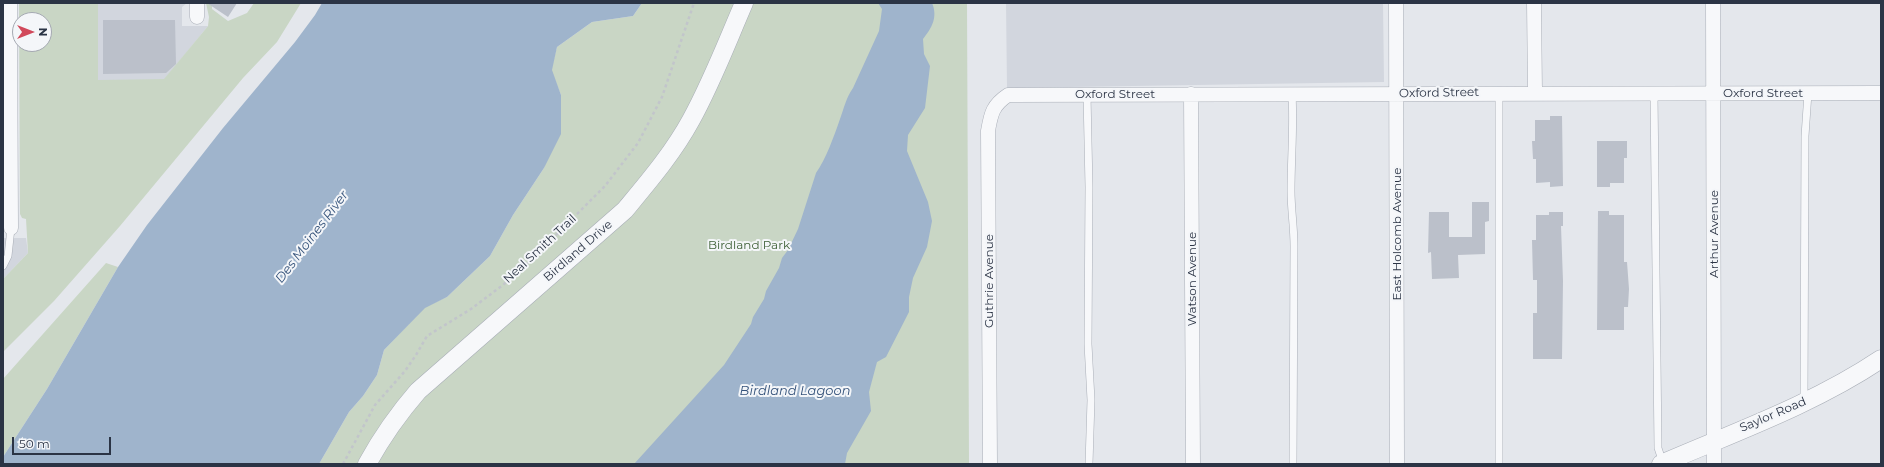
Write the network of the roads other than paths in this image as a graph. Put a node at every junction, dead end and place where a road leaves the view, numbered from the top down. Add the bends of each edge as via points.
1 (10, 3) edge
2 (744, 3) edge
3 (1396, 3) edge
4 (1534, 3) edge
5 (1713, 3) edge
6 (1499, 93) junction
7 (1535, 93) junction
8 (1714, 93) junction
9 (1808, 93) junction
10 (1881, 93) edge
11 (1087, 94) junction
12 (1191, 94) junction
13 (1292, 94) junction
14 (1396, 94) junction
15 (1654, 94) junction
16 (999, 101) joint
17 (7, 148) edge
18 (11, 228) joint
19 (3, 266) edge
20 (1881, 359) edge
21 (1804, 403) junction
22 (1714, 441) junction
23 (367, 464) edge
24 (990, 464) edge
25 (1089, 464) edge
26 (1193, 464) edge
27 (1293, 464) edge
28 (1397, 464) edge
29 (1499, 464) edge
30 (1662, 464) edge
31 (1714, 464) edge

1 - 17 street
2 - 23 street, Birdland Drive via 704,95 677,143 652,178 624,210 418,391 398,414
3 - 14 street, East Holcomb Avenue
4 - 7 street
5 - 8 street, Arthur Avenue
6 - 7 street, Oxford Street
6 - 14 street, Oxford Street
6 - 29 lane
7 - 15 street, Oxford Street
8 - 9 street, Oxford Street
8 - 15 street, Oxford Street
8 - 22 street, Arthur Avenue
9 - 10 street, Oxford Street
9 - 21 lane via 1805,136
11 - 12 street, Oxford Street
11 - 16 street, Oxford Street via 1008,95
11 - 25 lane via 1088,344 1091,400
12 - 13 street, Oxford Street
12 - 26 street, Watson Avenue
13 - 14 street, Oxford Street
13 - 27 lane
14 - 28 street, East Holcomb Avenue
15 - 30 lane via 1658,448
16 - 24 street, Guthrie Avenue via 991,114 988,131
17 - 18 street
18 - 19 lane via 8,256
20 - 21 street, Saylor Road via 1856,376
21 - 22 street, Saylor Road
22 - 30 street, Saylor Road
22 - 31 street, Arthur Avenue

